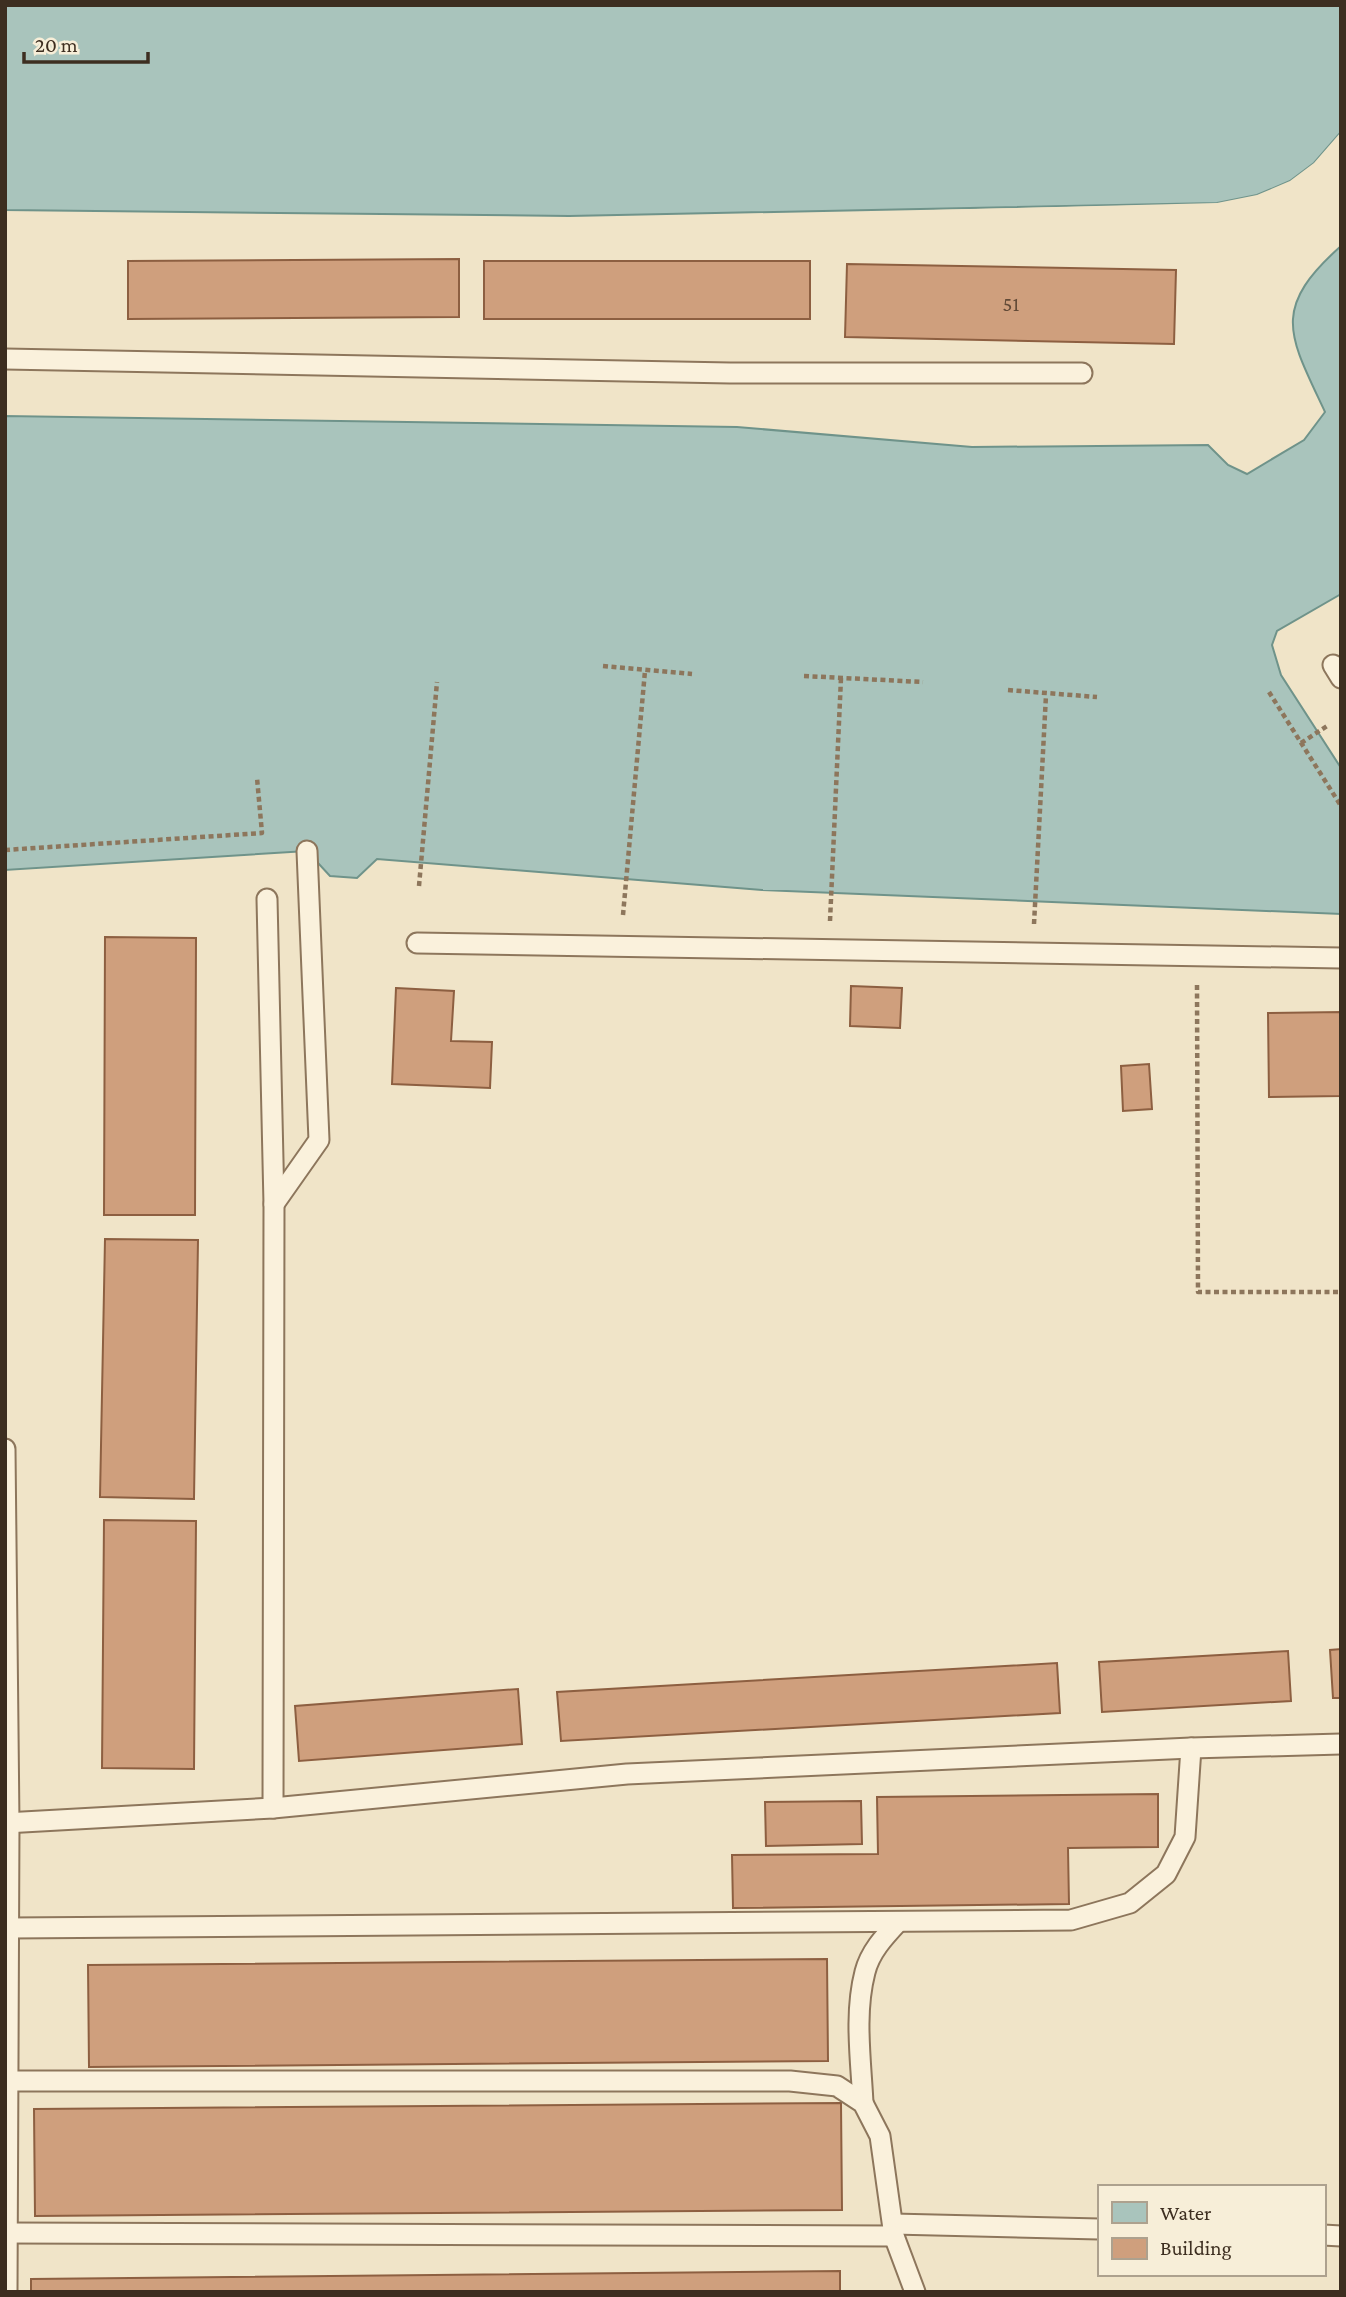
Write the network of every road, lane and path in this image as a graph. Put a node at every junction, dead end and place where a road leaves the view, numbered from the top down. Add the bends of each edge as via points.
1 (5, 359) edge
2 (1082, 373) dead end
3 (603, 666) dead end
4 (645, 671) junction
5 (692, 674) dead end
6 (804, 676) dead end
7 (841, 678) junction
8 (437, 682) dead end
9 (923, 682) dead end
10 (1008, 691) dead end
11 (1269, 692) dead end
12 (1046, 695) junction
13 (1097, 697) dead end
14 (1327, 726) dead end
15 (1301, 743) junction
16 (257, 778) dead end
17 (1341, 806) edge
18 (5, 850) edge
19 (307, 851) dead end
20 (419, 886) dead end
21 (267, 899) dead end
22 (417, 943) dead end
23 (620, 947) junction
24 (828, 950) junction
25 (1032, 953) junction
26 (1196, 956) junction
27 (1341, 958) edge
28 (274, 1204) junction
29 (1341, 1292) edge
30 (5, 1449) edge
31 (1341, 1744) edge
32 (1191, 1748) junction
33 (273, 1808) junction
34 (7, 1823) edge
35 (898, 1922) junction
36 (9, 1928) junction
37 (6, 2081) edge
38 (863, 2103) junction
39 (893, 2230) junction
40 (1098, 2230) edge
41 (6, 2232) edge
42 (7, 2292) edge
43 (915, 2292) edge

1 - 2 lane via 730,373
3 - 4 path
4 - 5 path
4 - 23 path
6 - 7 path
7 - 9 path
7 - 24 path
8 - 20 path
10 - 12 path
11 - 15 path
12 - 13 path
12 - 25 path
14 - 15 path
15 - 17 path
16 - 18 path via 262,834
19 - 28 lane via 319,1140
21 - 28 lane
22 - 23 lane
23 - 24 lane
24 - 25 lane
25 - 26 lane
26 - 27 lane
26 - 29 path via 1198,1292
28 - 33 lane
30 - 34 lane
31 - 32 lane
32 - 33 lane via 626,1774
32 - 35 lane via 1185,1837 1166,1874 1130,1903 1071,1920
33 - 34 lane
34 - 36 lane
35 - 36 lane
35 - 38 lane via 880,1940 865,1971 859,2022
36 - 37 lane
37 - 38 lane via 790,2081 837,2086
37 - 41 lane
38 - 39 lane via 880,2136
39 - 40 lane
39 - 41 lane
39 - 43 lane
41 - 42 lane

